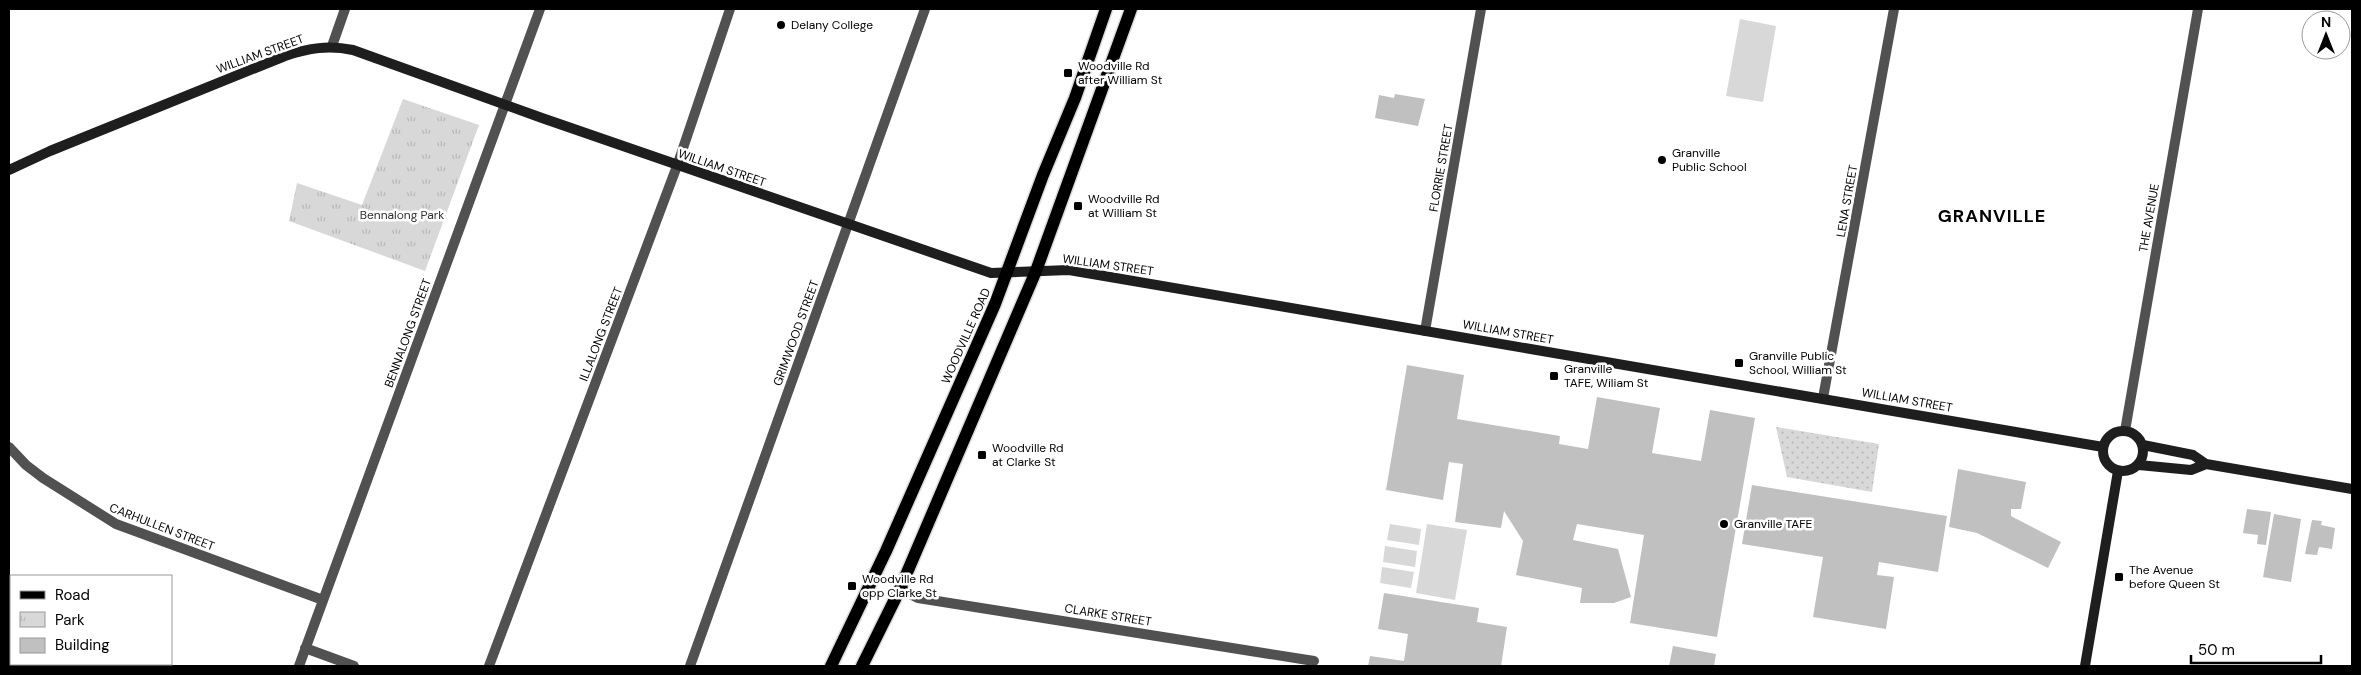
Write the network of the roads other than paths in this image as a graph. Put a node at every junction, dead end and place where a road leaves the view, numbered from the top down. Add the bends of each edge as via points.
1 (345, 9) edge
2 (540, 9) edge
3 (730, 9) edge
4 (925, 9) edge
5 (1106, 9) edge
6 (1131, 9) edge
7 (1481, 9) edge
8 (1894, 9) edge
9 (2198, 9) edge
10 (332, 46) junction
11 (506, 105) junction
12 (677, 166) junction
13 (9, 170) edge
14 (848, 225) junction
15 (1036, 272) junction
16 (1008, 274) junction
17 (1425, 331) junction
18 (1823, 398) junction
19 (2125, 431) junction
20 (2143, 445) junction
21 (2103, 447) junction
22 (9, 448) edge
23 (2206, 464) junction
24 (2139, 465) junction
25 (2118, 471) junction
26 (2352, 489) edge
27 (900, 589) junction
28 (323, 600) junction
29 (305, 648) junction
30 (1314, 661) dead end
31 (299, 666) edge
32 (354, 666) edge
33 (489, 666) edge
34 (690, 666) edge
35 (830, 666) edge
36 (862, 666) edge
37 (2085, 666) edge

1 - 10 street
2 - 11 street, BENNALONG STREET
3 - 12 street, ILLALONG STREET
4 - 14 street, GRIMWOOD STREET
5 - 16 main road, WOODVILLE ROAD
6 - 15 main road
7 - 17 street, FLORRIE STREET
8 - 18 street, LENA STREET
9 - 19 street, THE AVENUE
10 - 11 street, WILLIAM STREET via 353,50
10 - 13 street, WILLIAM STREET via 319,46 285,56
11 - 12 street, WILLIAM STREET
11 - 28 street, BENNALONG STREET
12 - 14 street, WILLIAM STREET
12 - 33 street, ILLALONG STREET
14 - 16 street, WILLIAM STREET via 991,273
14 - 34 street, GRIMWOOD STREET
15 - 16 street, WILLIAM STREET
15 - 17 street, WILLIAM STREET via 1069,270
15 - 27 main road
16 - 35 main road, WOODVILLE ROAD via 886,551
17 - 18 street, WILLIAM STREET
18 - 21 street, WILLIAM STREET
19 - 20 street via 2138,437
19 - 21 street via 2114,433
20 - 23 street via 2193,455
20 - 24 street
21 - 25 street via 2104,459
22 - 28 street, CARHULLEN STREET via 43,478 116,524
23 - 24 street via 2191,470
23 - 26 street
24 - 25 street via 2126,472
25 - 37 street
27 - 30 street, CLARKE STREET via 918,598
27 - 36 main road
28 - 29 street, BENNALONG STREET
29 - 31 street, BENNALONG STREET
29 - 32 street

